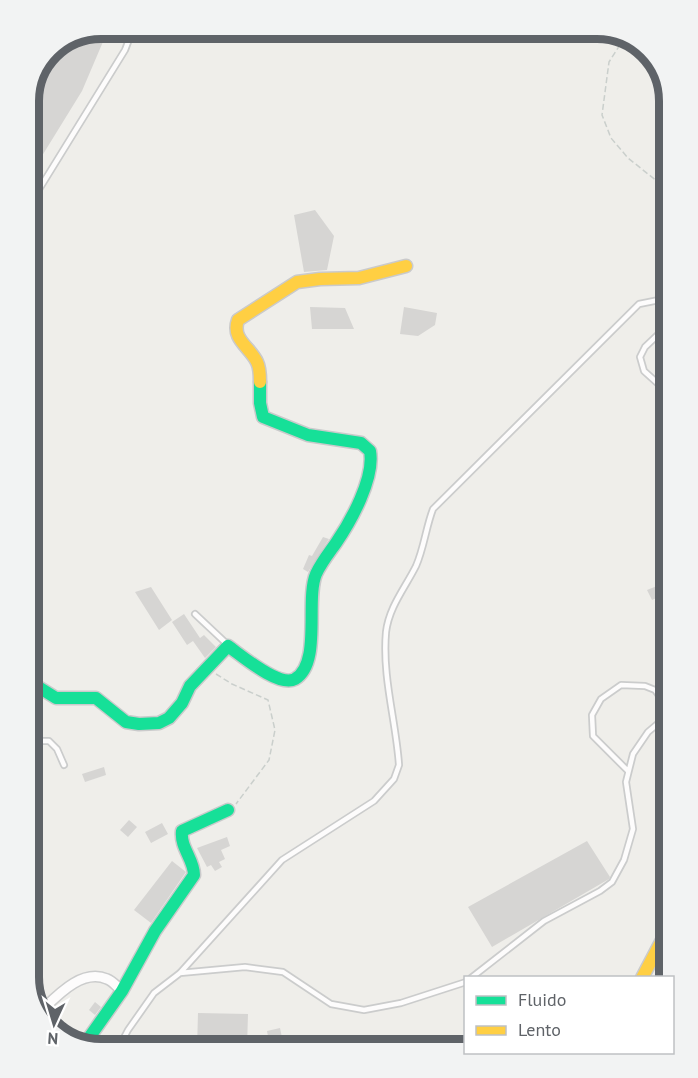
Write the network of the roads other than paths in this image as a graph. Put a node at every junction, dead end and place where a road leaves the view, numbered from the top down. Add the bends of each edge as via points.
1 (129, 39) edge
2 (39, 189) edge
3 (406, 266) dead end
4 (659, 300) edge
5 (659, 334) edge
6 (659, 384) edge
7 (195, 614) dead end
8 (228, 646) junction
9 (39, 688) edge
10 (659, 696) edge
11 (659, 724) edge
12 (39, 741) edge
13 (64, 765) dead end
14 (628, 771) junction
15 (228, 810) road end
16 (659, 946) edge
17 (180, 973) junction
18 (474, 976) edge
19 (643, 976) edge
20 (464, 982) edge
21 (122, 991) junction
22 (46, 1007) edge
23 (89, 1038) edge
24 (123, 1039) edge

1 - 2 lane
3 - 8 street via 357,278 297,282 236,324 237,334 260,368 259,403 263,417 314,438 366,445 372,464 343,533 313,581 311,639 302,672 285,681
4 - 17 lane via 639,304 433,509 423,548 396,598 387,631 386,670 399,765 394,779 374,801 282,860
5 - 6 lane via 640,357 644,371
7 - 8 lane
8 - 9 street via 190,687 169,718 150,724 126,722 96,698 56,698
10 - 14 lane via 645,686 621,685 601,699 592,716 593,736
11 - 14 lane via 633,754
12 - 13 lane via 49,741
14 - 18 lane via 633,829 624,860 612,882 543,921
15 - 21 street via 182,831 181,843 194,875 155,931
16 - 19 street
17 - 20 lane via 245,967 283,972 331,1004 364,1010 401,1003
17 - 24 lane via 154,993
21 - 22 street via 108,979 86,977
21 - 23 street

